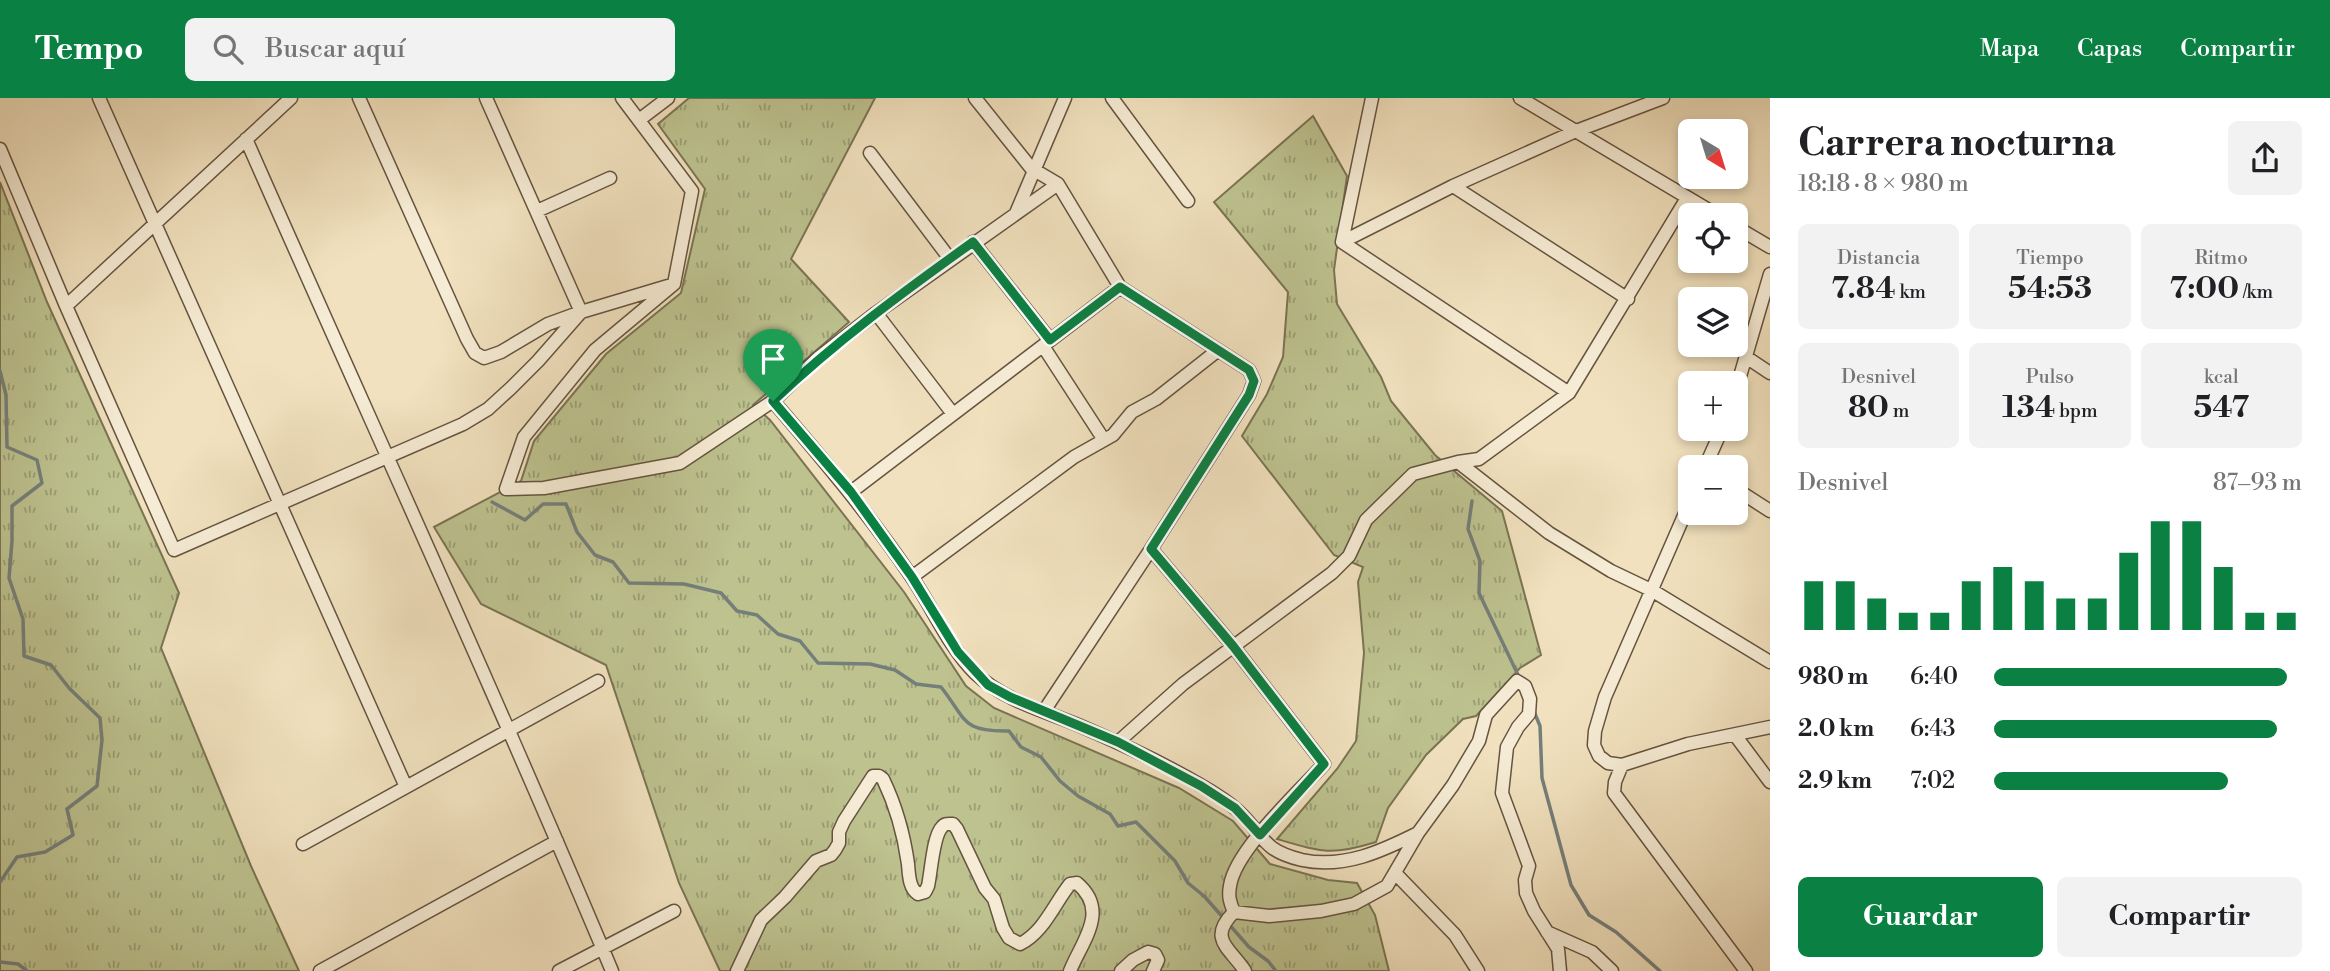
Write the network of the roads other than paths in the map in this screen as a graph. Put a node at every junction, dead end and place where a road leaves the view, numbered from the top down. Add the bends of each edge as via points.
1 (99, 98) edge
2 (291, 98) edge
3 (359, 98) edge
4 (486, 98) edge
5 (622, 98) edge
6 (668, 98) edge
7 (975, 98) edge
8 (1065, 98) edge
9 (1112, 98) edge
10 (1372, 98) edge
11 (1520, 98) edge
12 (1663, 98) edge
13 (639, 120) junction
14 (1576, 131) junction
15 (246, 139) junction
16 (0, 149) edge
17 (870, 153) dead end
18 (1034, 169) junction
19 (610, 178) dead end
20 (1058, 184) junction
21 (1453, 186) junction
22 (1687, 198) junction
23 (1188, 201) dead end
24 (1696, 203) edge
25 (537, 211) junction
26 (1016, 213) junction
27 (155, 223) junction
28 (1748, 234) edge
29 (973, 242) junction
30 (1342, 242) junction
31 (1770, 247) edge
32 (950, 259) junction
33 (1770, 274) edge
34 (674, 284) junction
35 (1120, 287) junction
36 (1628, 299) junction
37 (66, 306) junction
38 (580, 312) junction
39 (876, 313) junction
40 (1046, 343) junction
41 (1748, 350) edge
42 (1217, 351) junction
43 (1746, 357) joint
44 (1742, 371) edge
45 (1770, 373) edge
46 (1569, 393) junction
47 (773, 401) junction
48 (953, 414) junction
49 (1104, 440) junction
50 (386, 456) junction
51 (1458, 462) junction
52 (851, 492) junction
53 (1748, 497) edge
54 (280, 503) junction
55 (1770, 511) edge
56 (1680, 525) edge
57 (1151, 549) junction
58 (912, 577) junction
59 (1653, 591) junction
60 (1233, 646) junction
61 (1770, 662) edge
62 (598, 681) dead end
63 (1044, 711) junction
64 (1770, 727) edge
65 (510, 730) junction
66 (1735, 735) junction
67 (1118, 742) junction
68 (1622, 765) junction
69 (1770, 782) edge
70 (406, 788) junction
71 (1418, 833) junction
72 (1260, 835) junction
73 (557, 841) junction
74 (303, 844) dead end
75 (1395, 874) junction
76 (674, 911) dead end
77 (1234, 912) junction
78 (1546, 932) junction
79 (602, 947) junction
80 (320, 971) edge
81 (559, 971) edge
82 (612, 971) edge
83 (737, 971) edge
84 (1070, 971) edge
85 (1121, 971) edge
86 (1153, 971) edge
87 (1245, 971) edge
88 (1478, 971) edge
89 (1560, 971) edge
90 (1612, 971) edge
91 (1746, 971) edge

1 - 27 street
2 - 15 street
3 - 38 street via 475,353 484,358 501,352 548,324
4 - 25 street
5 - 13 street
6 - 13 street
7 - 18 street
8 - 18 street
9 - 23 street
10 - 30 street
11 - 14 street
12 - 14 street
13 - 34 street via 692,191
14 - 21 street
14 - 22 street
15 - 27 street
15 - 50 street
16 - 37 street
17 - 32 street
18 - 20 street
18 - 26 street
19 - 25 street
20 - 26 street
20 - 35 street
21 - 30 street
21 - 36 street
22 - 24 street
22 - 36 street
25 - 38 street
26 - 29 street
27 - 37 street
27 - 54 street
28 - 31 street
29 - 32 street
29 - 40 street
30 - 46 street
32 - 39 street
33 - 41 street
34 - 38 street
34 - 47 street via 595,350 524,437 506,489 544,488 680,463
35 - 40 street
35 - 42 street
36 - 46 street
37 - 54 street via 174,550
38 - 50 street via 488,409
39 - 47 street
39 - 48 street
40 - 48 street
40 - 49 street
42 - 49 street via 1132,412
42 - 57 street via 1249,370 1254,381
43 - 44 street
43 - 45 street
46 - 51 street via 1479,459
47 - 52 street
48 - 52 street
49 - 58 street via 1074,457
50 - 54 street
50 - 65 street
51 - 59 street via 1549,533
51 - 60 street via 1413,474 1366,520 1349,556 1332,573
52 - 58 street
53 - 55 street
54 - 70 street
56 - 59 street
57 - 60 street
57 - 63 street
58 - 63 street via 973,671 999,691
59 - 61 street
59 - 68 street via 1605,697 1595,731 1594,745 1600,756
60 - 67 street
60 - 72 street via 1324,764
62 - 65 street
63 - 67 street
64 - 66 street
65 - 70 street
65 - 73 street
66 - 68 street
66 - 69 street
67 - 72 street via 1235,808
68 - 91 street via 1614,793
70 - 74 street
71 - 72 street via 1370,854 1334,863 1274,851
71 - 75 street
71 - 78 street via 1479,741 1486,715 1517,681 1525,686 1529,714 1507,747 1502,793 1529,866 1526,893
72 - 77 street via 1230,883
73 - 79 street
73 - 80 street
75 - 77 street via 1379,892 1354,904 1269,916
75 - 88 street via 1455,935
76 - 79 street
77 - 87 street via 1223,923 1221,937
78 - 89 street via 1558,949
78 - 90 street via 1592,952
79 - 81 street
79 - 82 street
83 - 84 street via 761,920 816,861 831,855 844,821 873,776 879,776 895,810 910,881 918,894 928,886 937,836 948,823 957,829 994,899 1003,928 1014,942 1027,941 1070,884 1083,888 1093,918
85 - 86 street via 1148,952 1158,960

